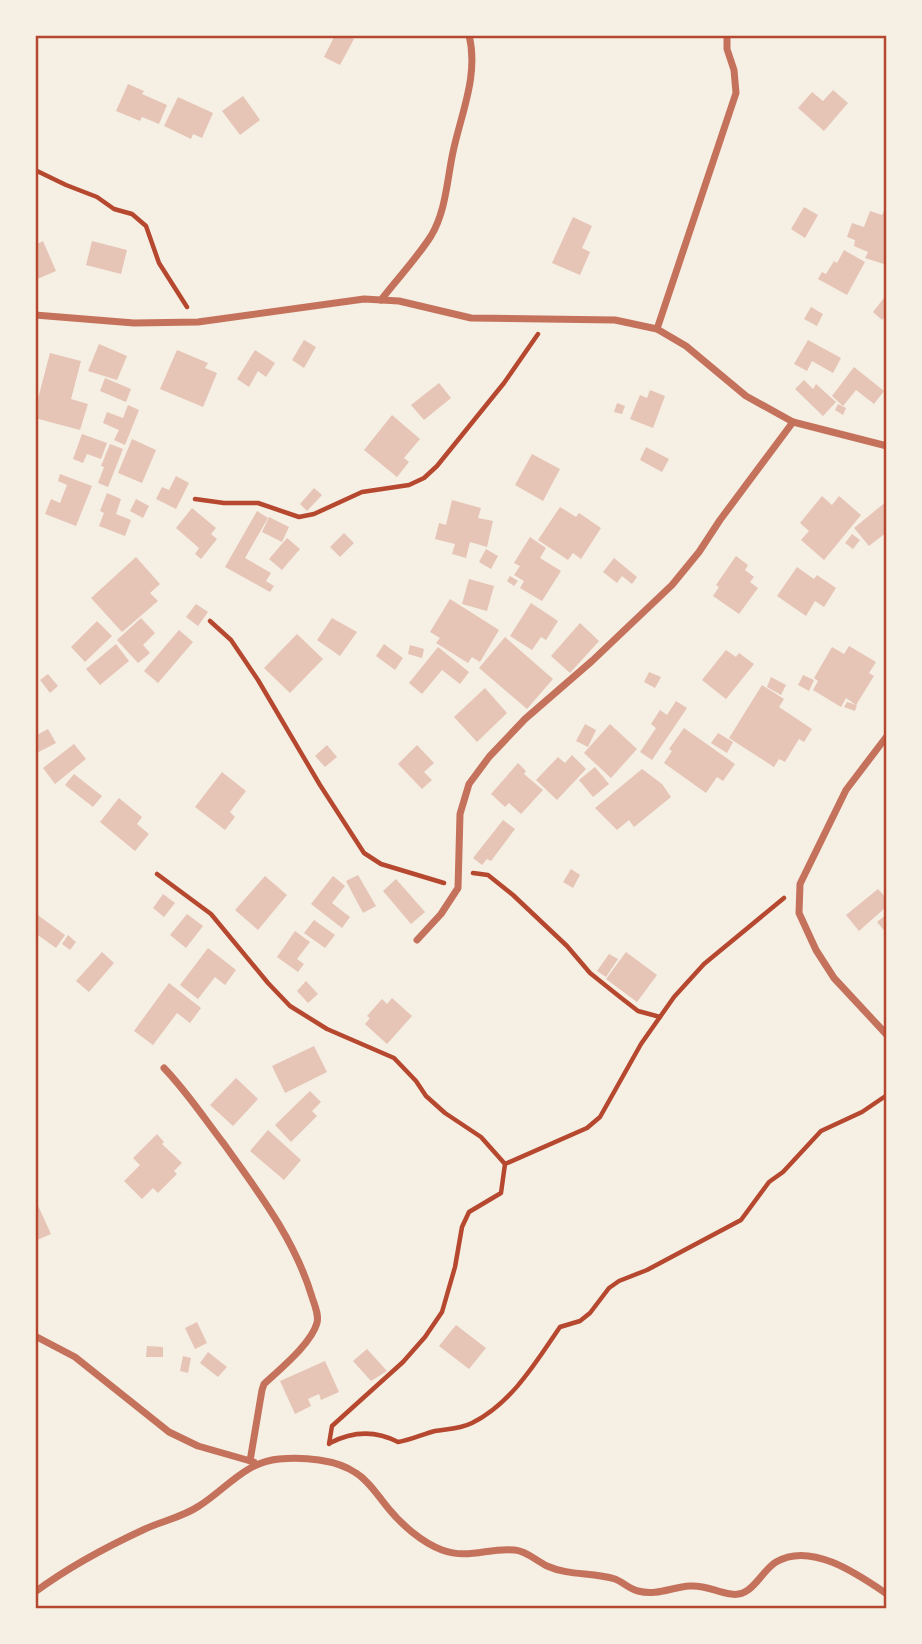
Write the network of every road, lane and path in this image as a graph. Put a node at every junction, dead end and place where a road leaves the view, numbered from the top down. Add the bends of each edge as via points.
1 (469, 35) edge
2 (727, 35) edge
3 (35, 170) edge
4 (381, 300) junction
5 (35, 316) edge
6 (548, 319) junction
7 (198, 322) junction
8 (657, 329) junction
9 (793, 422) junction
10 (887, 446) edge
11 (195, 499) dead end
12 (210, 621) dead end
13 (887, 736) edge
14 (458, 870) junction
15 (157, 874) dead end
16 (800, 884) junction
17 (458, 888) junction
18 (417, 940) dead end
19 (660, 1017) junction
20 (887, 1035) edge
21 (164, 1068) dead end
22 (887, 1095) edge
23 (505, 1164) junction
24 (35, 1336) edge
25 (329, 1444) junction
26 (307, 1460) junction
27 (254, 1462) junction
28 (35, 1592) edge
29 (887, 1594) edge

1 - 4 street via 469,91 443,204 432,235
2 - 8 street via 736,93
3 - 7 path via 132,214 146,226 159,264
4 - 6 street via 471,318
4 - 7 street
5 - 7 street
6 - 8 street via 615,320
6 - 11 path via 504,383 424,478 410,485 362,492 299,517 258,503
8 - 9 street via 687,346 746,396
9 - 10 street
9 - 14 street via 672,585 489,757 469,784 460,814
12 - 17 path via 231,640 258,680 364,853 381,864
13 - 16 street via 846,790
14 - 17 street
14 - 19 path via 488,875 567,946 590,973 638,1011
15 - 23 path via 211,914 290,1006 327,1029 394,1058 426,1096 481,1137
16 - 19 path via 704,964
16 - 20 street via 799,913 816,950 834,978
17 - 18 street
19 - 23 path via 600,1117 587,1128
21 - 27 street via 188,1092 268,1205 303,1269 317,1312 316,1328 264,1384
22 - 25 path via 821,1131 769,1182 741,1220 608,1288 590,1313 560,1327 509,1397 486,1415 451,1430 398,1442 383,1434 357,1433
23 - 25 path via 501,1193 469,1212 461,1227 442,1312 402,1362 332,1426
24 - 27 street via 75,1357 169,1432 198,1446
25 - 26 path
26 - 27 street
26 - 29 street via 329,1462 356,1473 419,1538 441,1550 483,1554 517,1550 568,1574 616,1579 636,1591 709,1586 732,1595 750,1589 775,1562 795,1555 812,1556 851,1569
27 - 28 street via 197,1507 98,1550

